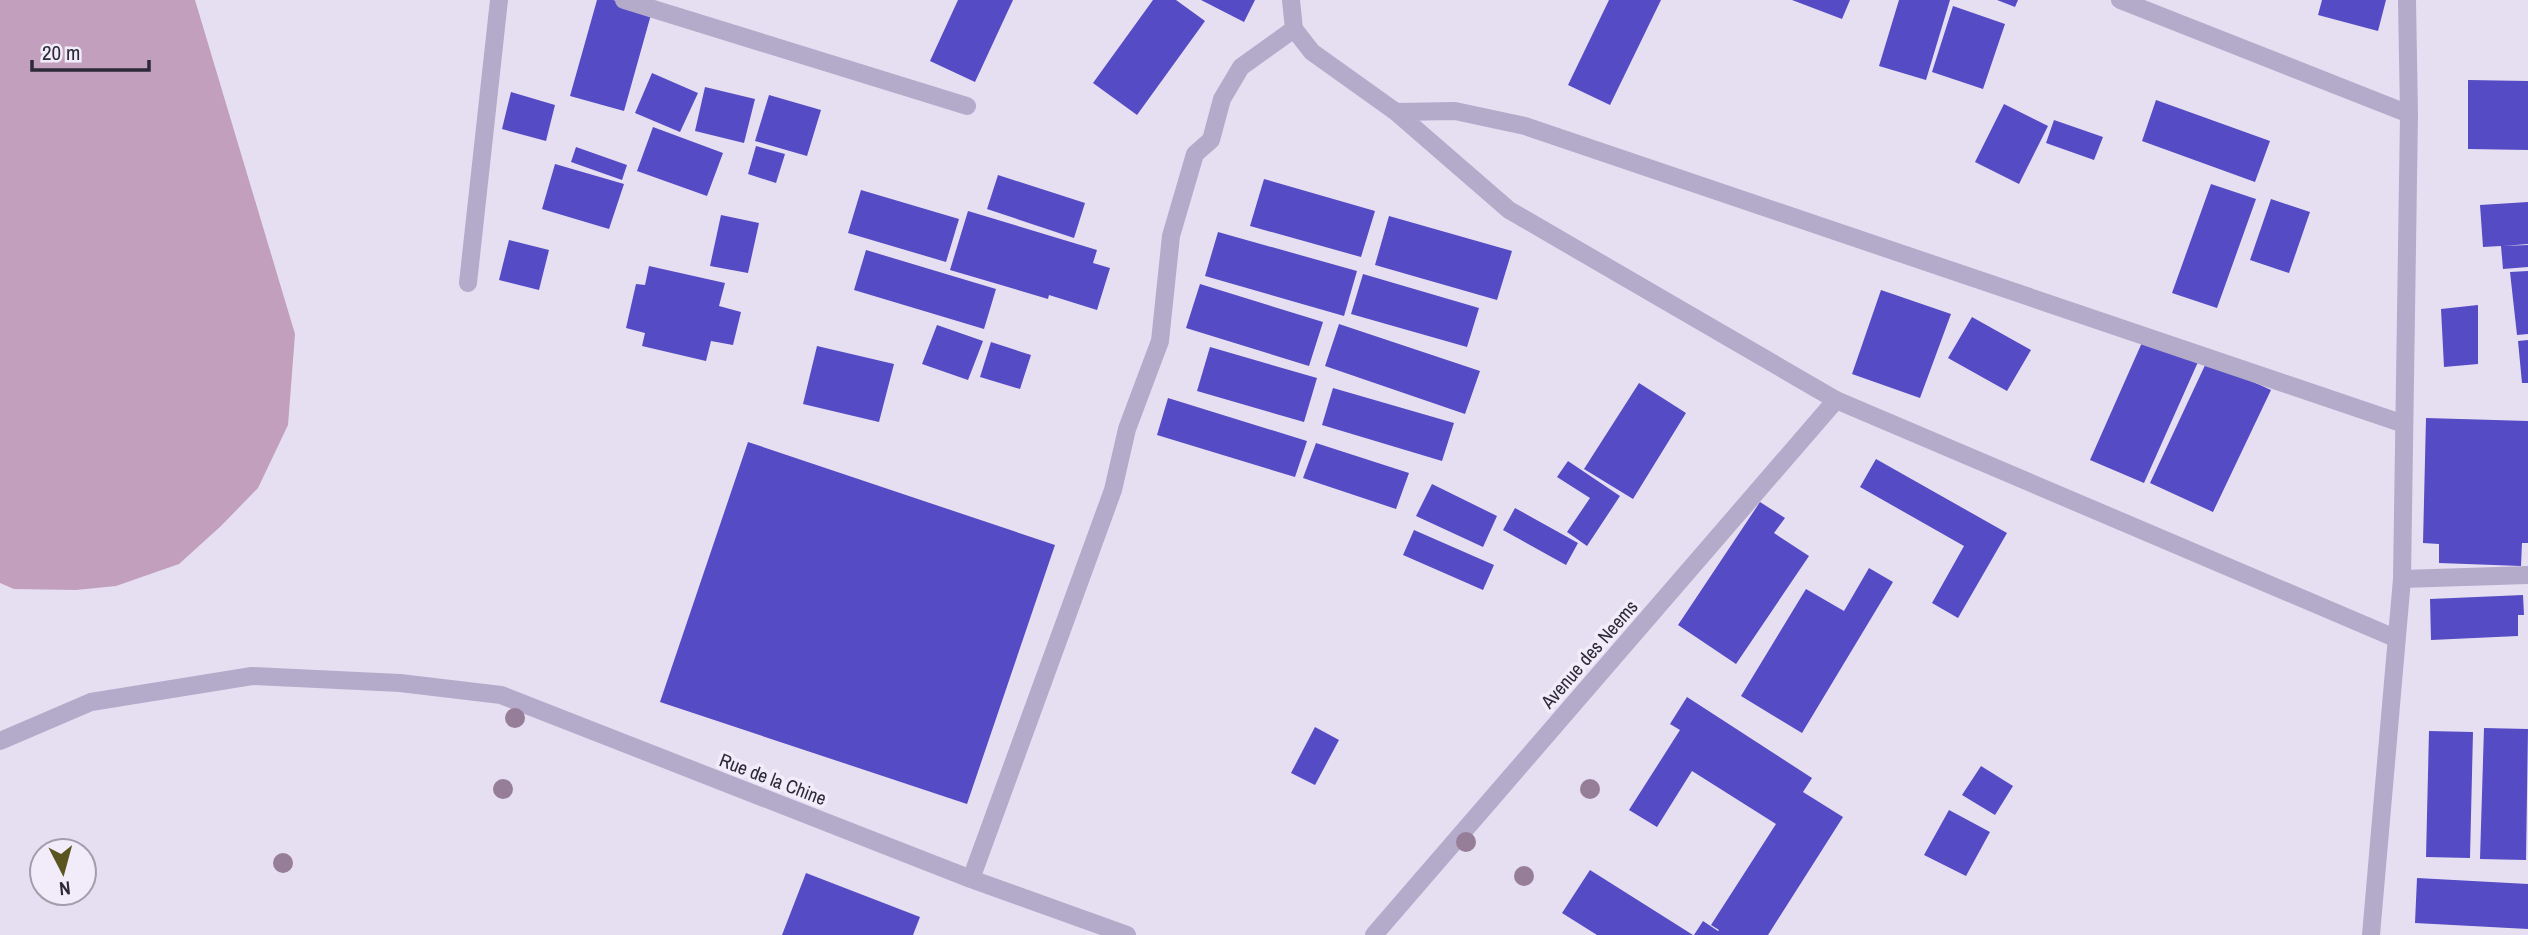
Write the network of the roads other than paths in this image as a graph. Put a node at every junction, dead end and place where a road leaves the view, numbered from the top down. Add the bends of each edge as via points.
1 (499, 0) edge
2 (624, 0) edge
3 (1291, 0) edge
4 (2120, 0) edge
5 (2407, 0) edge
6 (1294, 29) junction
7 (967, 106) dead end
8 (1396, 112) junction
9 (2409, 114) junction
10 (468, 283) dead end
11 (1836, 400) junction
12 (2404, 424) junction
13 (2528, 575) edge
14 (2402, 579) junction
15 (2395, 638) junction
16 (0, 741) edge
17 (971, 879) junction
18 (1127, 935) edge
19 (1374, 935) edge
20 (2371, 935) edge

1 - 10 street
2 - 7 street
3 - 6 street
4 - 9 street
5 - 9 street
6 - 8 street via 1312,52
6 - 17 street via 1241,67 1222,99 1211,139 1195,153 1171,236 1160,341 1127,429 1113,490
8 - 11 street via 1509,210
8 - 12 street via 1455,111 1525,126
9 - 12 street
11 - 15 street
11 - 19 street, Avenue des Neems
12 - 14 street
13 - 14 street
14 - 15 street
15 - 20 street
16 - 17 street, Rue de la Chine via 91,702 252,676 501,695
17 - 18 street, Rue de la Chine

